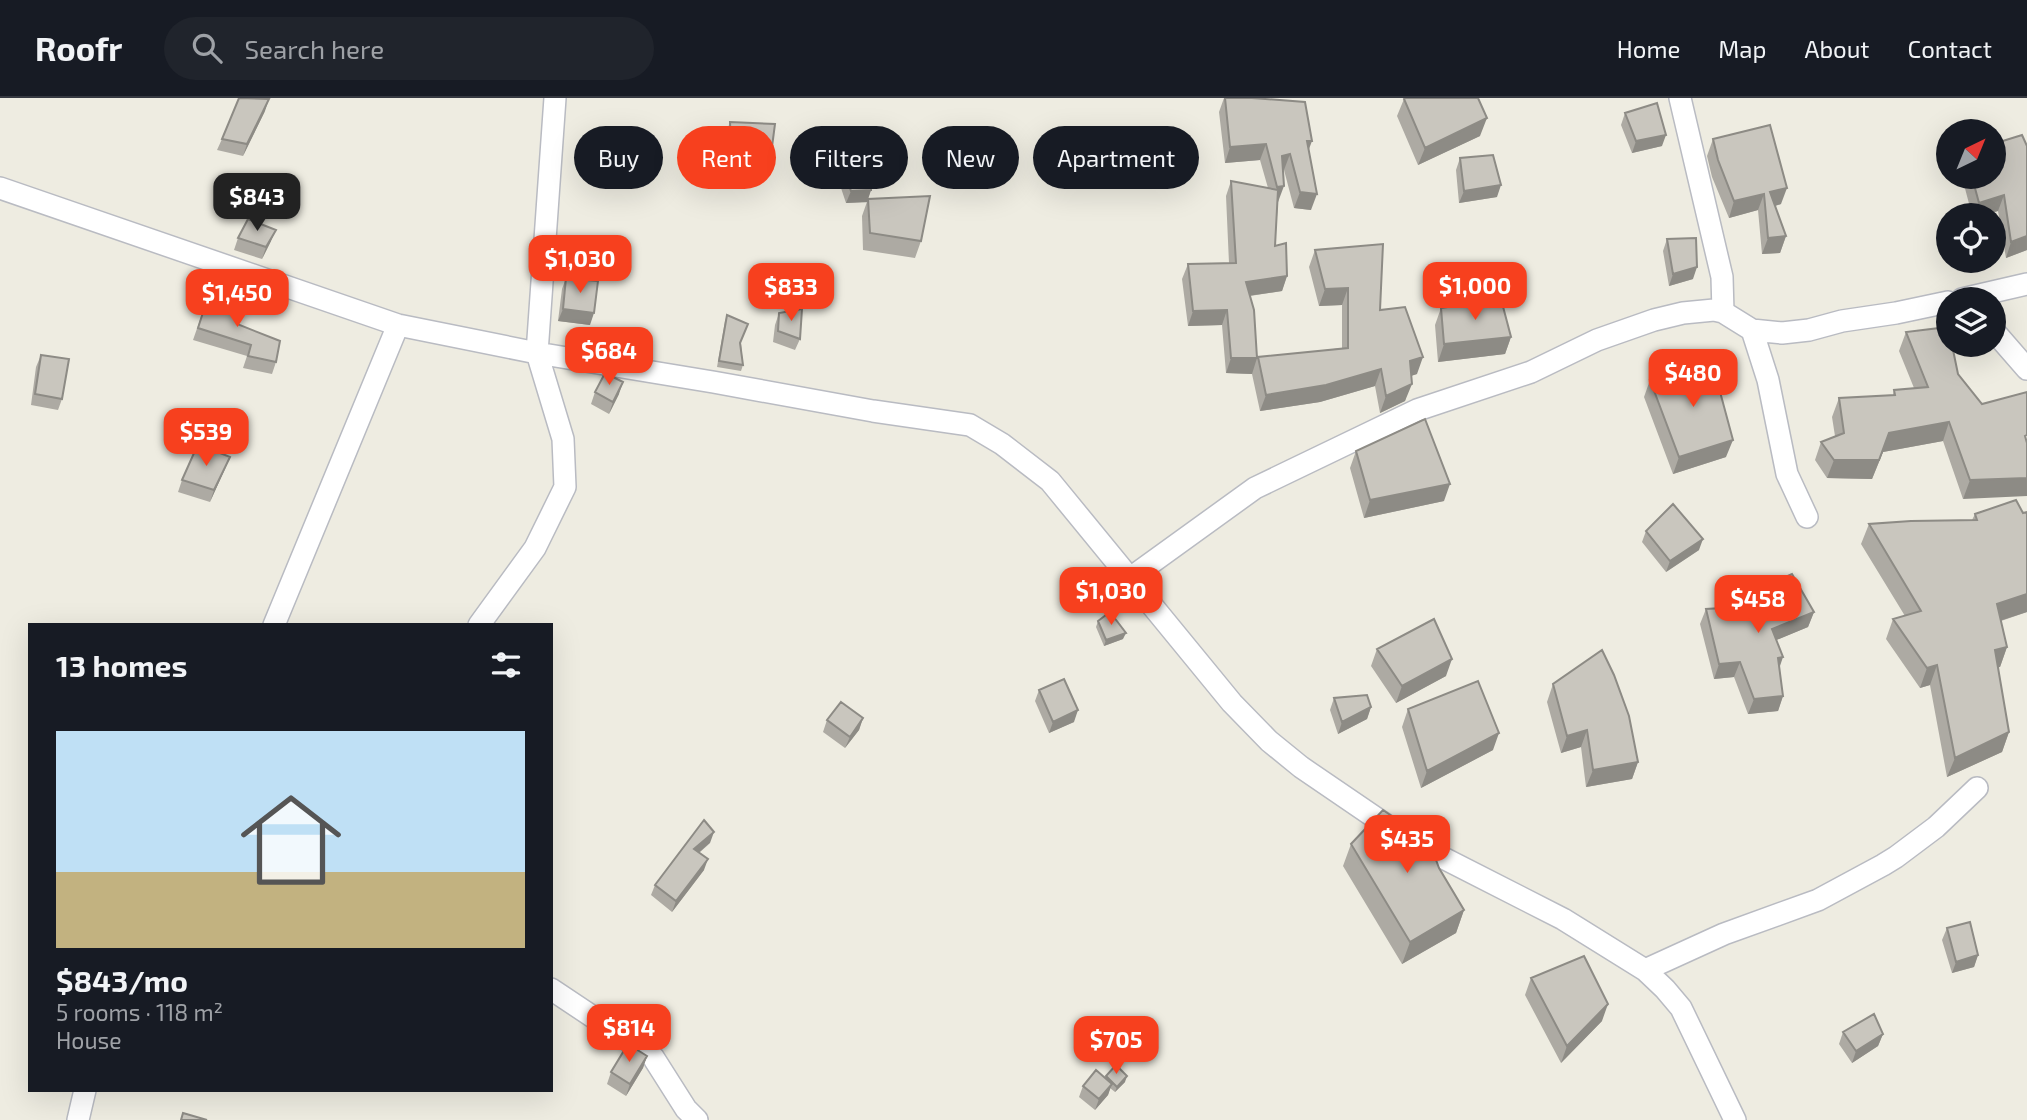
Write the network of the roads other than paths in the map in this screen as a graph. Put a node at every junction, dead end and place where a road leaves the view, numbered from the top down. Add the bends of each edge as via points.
1 (555, 98) edge
2 (1679, 98) edge
3 (0, 188) edge
4 (2027, 284) edge
5 (2006, 289) edge
6 (1936, 305) edge
7 (1724, 312) junction
8 (398, 325) junction
9 (1752, 330) junction
10 (2006, 345) edge
11 (537, 353) junction
12 (2027, 369) edge
13 (1807, 517) dead end
14 (1129, 579) junction
15 (275, 623) edge
16 (480, 623) edge
17 (1977, 788) dead end
18 (1645, 970) junction
19 (553, 990) edge
20 (85, 1092) edge
21 (78, 1120) edge
22 (697, 1120) edge
23 (1735, 1120) edge

1 - 11 street
2 - 7 street via 1722,277
3 - 8 street
4 - 5 street
6 - 9 street via 1809,330
7 - 9 street
7 - 14 street via 1705,310 1654,320 1597,340 1531,372 1417,410 1255,488
8 - 11 street
8 - 15 street
9 - 13 street via 1787,474
10 - 12 street
11 - 14 street via 970,425 1050,481
11 - 16 street via 563,439 565,486 535,548
14 - 18 street via 1232,702 1301,767 1408,840 1563,919
17 - 18 street via 1896,858 1818,900 1724,934
18 - 23 street via 1681,1008
19 - 22 street via 653,1057
20 - 21 street

